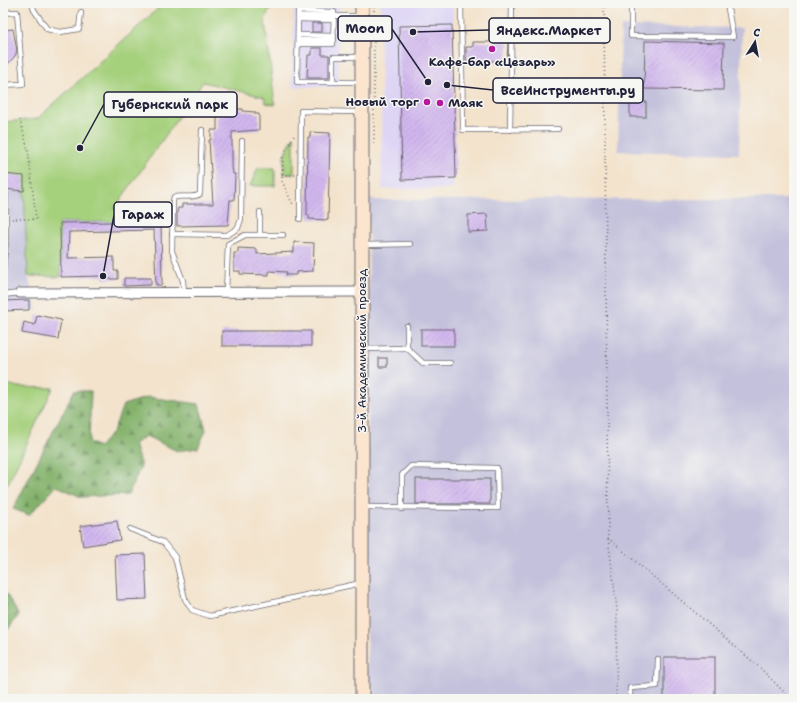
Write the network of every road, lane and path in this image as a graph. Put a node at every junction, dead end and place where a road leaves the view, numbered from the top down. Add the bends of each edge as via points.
1 (32, 3) edge
2 (362, 3) edge
3 (461, 3) edge
4 (512, 3) edge
5 (604, 3) edge
6 (631, 3) edge
7 (727, 3) edge
8 (81, 12) dead end
9 (3, 13) edge
10 (334, 16) junction
11 (362, 16) junction
12 (298, 17) junction
13 (298, 40) junction
14 (334, 40) junction
15 (362, 57) junction
16 (333, 82) junction
17 (361, 82) junction
18 (3, 85) edge
19 (362, 112) junction
20 (20, 120) dead end
21 (558, 129) dead end
22 (202, 130) dead end
23 (510, 130) junction
24 (301, 134) junction
25 (242, 141) dead end
26 (282, 175) junction
27 (300, 176) junction
28 (3, 193) edge
29 (300, 203) junction
30 (260, 212) dead end
31 (5, 219) edge
32 (300, 219) dead end
33 (172, 234) junction
34 (260, 234) junction
35 (283, 235) dead end
36 (4, 242) edge
37 (410, 244) dead end
38 (361, 245) junction
39 (3, 270) edge
40 (184, 292) junction
41 (226, 292) junction
42 (361, 292) junction
43 (20, 294) joint
44 (3, 295) edge
45 (407, 326) dead end
46 (407, 348) junction
47 (362, 349) junction
48 (450, 364) dead end
49 (362, 507) junction
50 (402, 509) junction
51 (130, 529) dead end
52 (608, 538) junction
53 (361, 583) junction
54 (658, 659) dead end
55 (362, 699) edge
56 (616, 699) edge
57 (630, 699) edge
58 (791, 699) edge

1 - 8 lane via 47,29 60,32 79,29
2 - 11 street, 3-й Академический проезд
3 - 23 lane via 463,130
4 - 23 lane
5 - 52 path
6 - 7 lane via 631,36 733,37
9 - 18 lane via 17,12 22,84
10 - 11 lane
10 - 12 lane
10 - 12 lane via 298,11
10 - 14 lane
11 - 15 street, 3-й Академический проезд
12 - 13 lane
13 - 14 lane
13 - 14 lane
13 - 16 lane via 297,82
15 - 16 lane via 333,57
15 - 17 street, 3-й Академический проезд
16 - 17 lane
17 - 19 street, 3-й Академический проезд
19 - 24 lane via 301,111
19 - 38 street, 3-й Академический проезд
20 - 31 path via 28,150 36,219
21 - 23 lane
22 - 33 lane via 201,192 196,196 177,196 173,199
24 - 26 path via 294,134 282,155
24 - 27 lane
25 - 33 lane via 241,219 238,228 227,235
26 - 27 path
26 - 29 path via 282,181 292,203
27 - 29 lane
28 - 31 lane via 6,194
29 - 32 lane
30 - 34 lane
31 - 36 lane
33 - 40 lane via 172,251 183,281
34 - 35 lane
34 - 41 lane via 245,235 228,244
36 - 39 lane
37 - 38 lane
38 - 42 street, 3-й Академический проезд
40 - 41 street
40 - 43 street
41 - 42 street
42 - 47 street, 3-й Академический проезд
43 - 44 lane
45 - 46 lane
46 - 47 lane
46 - 48 lane via 423,363
47 - 49 street, 3-й Академический проезд
49 - 50 lane
49 - 53 street, 3-й Академический проезд
50 - 50 lane via 498,508 496,468 411,466 402,475
51 - 53 lane via 163,542 175,556 185,599 192,610 210,616
52 - 56 path via 617,609
52 - 58 path via 758,666
53 - 55 street, 3-й Академический проезд
54 - 57 lane via 657,686 630,688

